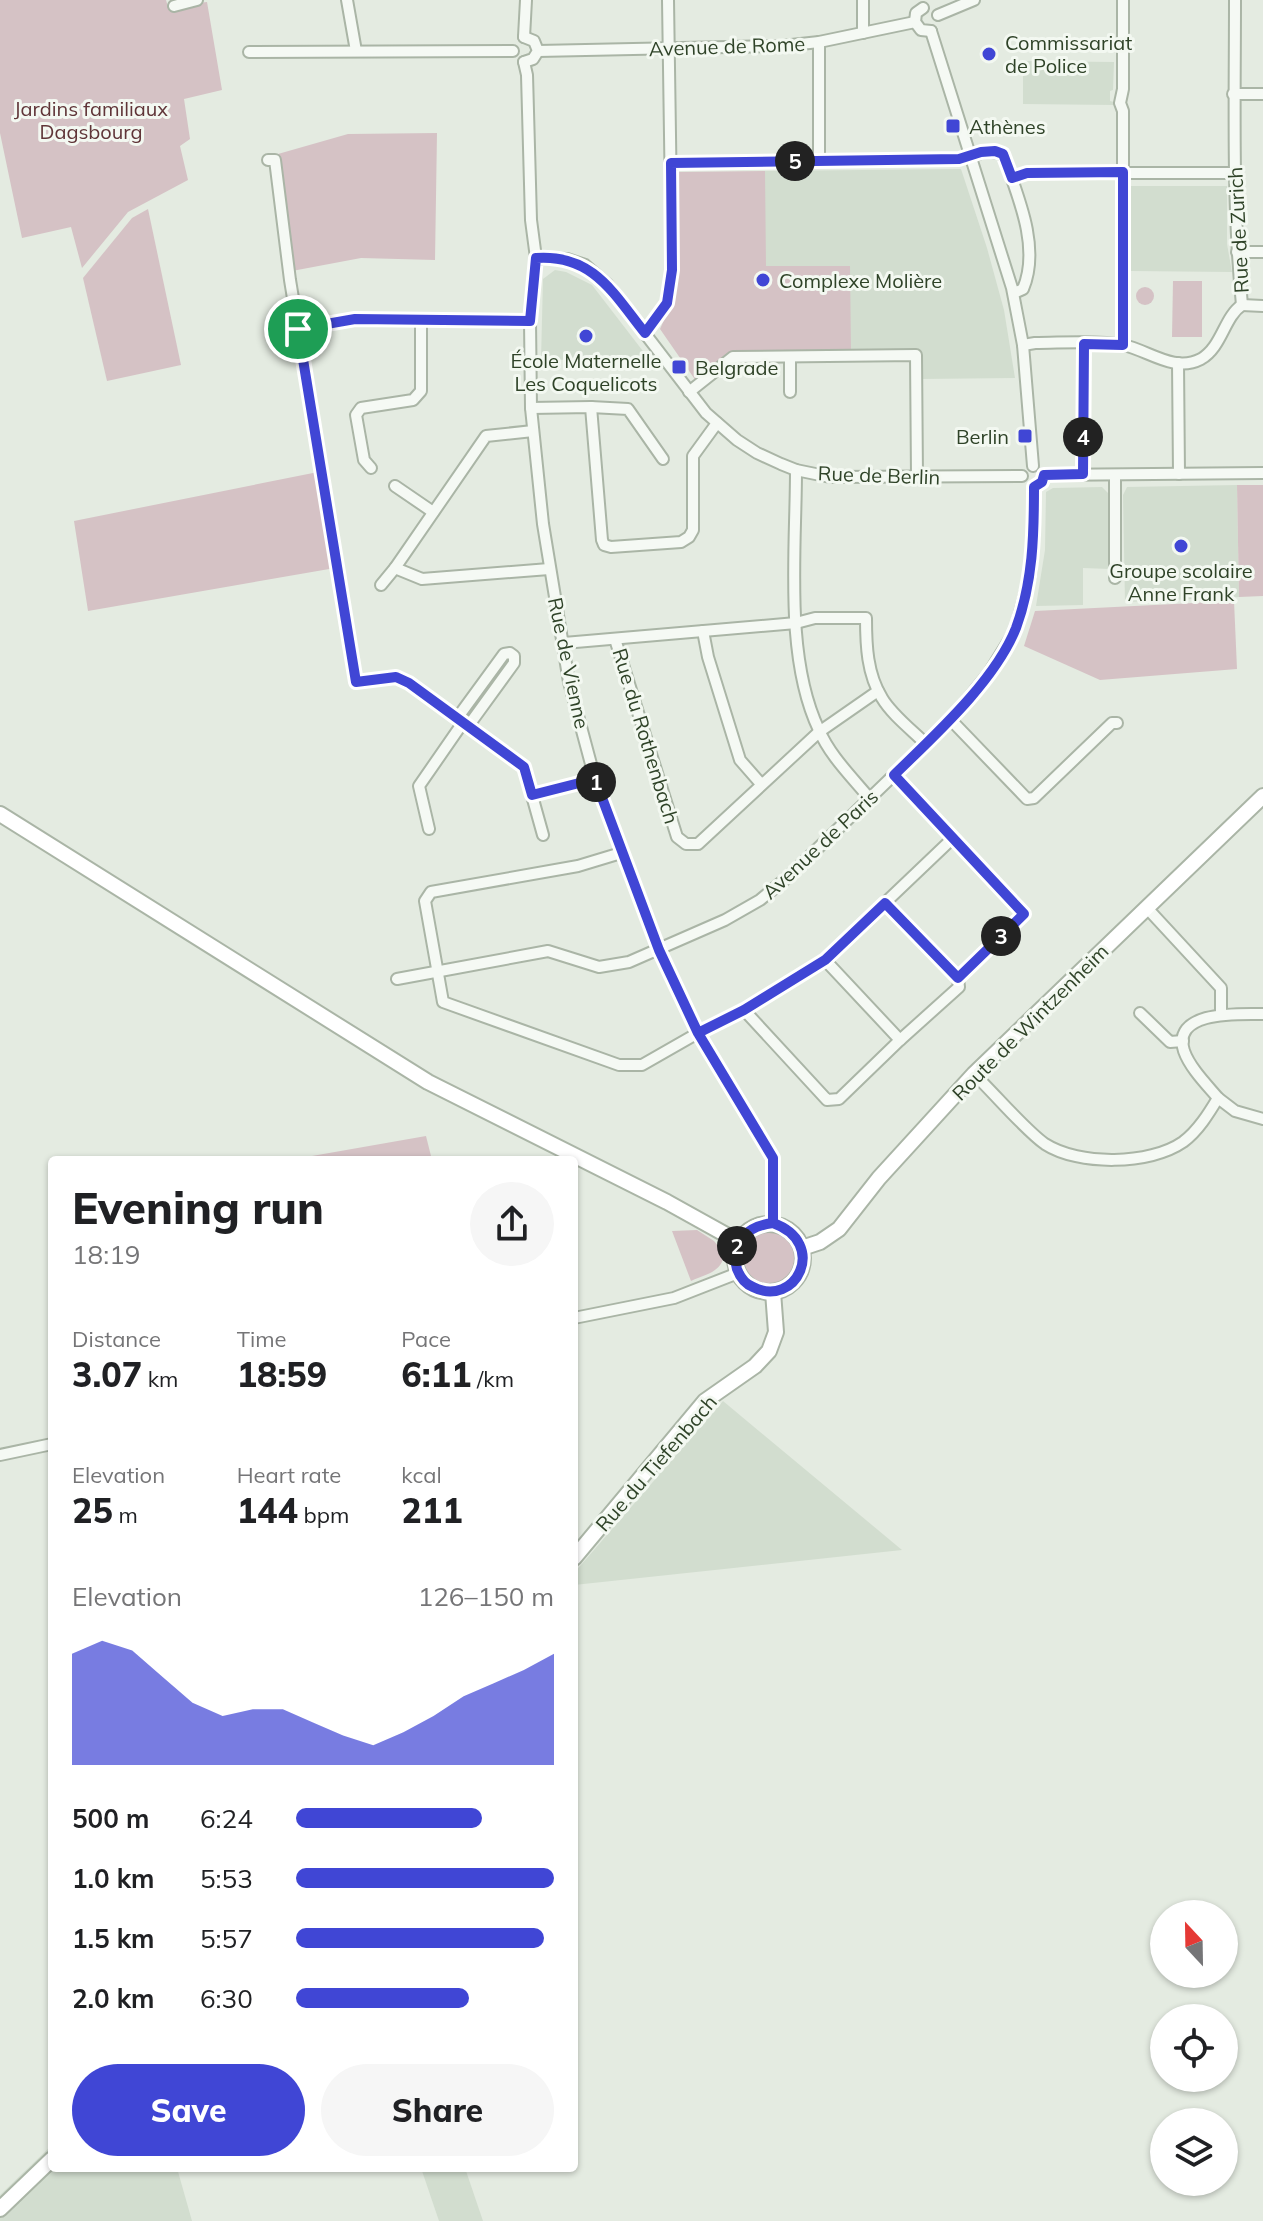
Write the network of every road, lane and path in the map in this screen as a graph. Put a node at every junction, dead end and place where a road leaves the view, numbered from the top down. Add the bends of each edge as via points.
1 (197, 0) edge
2 (347, 0) edge
3 (526, 0) edge
4 (668, 0) edge
5 (863, 0) edge
6 (974, 0) edge
7 (1123, 0) edge
8 (1235, 0) edge
9 (922, 4) edge
10 (174, 6) dead end
11 (938, 15) junction
12 (915, 22) junction
13 (931, 31) junction
14 (863, 33) junction
15 (524, 37) junction
16 (819, 42) junction
17 (670, 49) junction
18 (356, 51) junction
19 (513, 51) junction
20 (538, 51) junction
21 (249, 52) dead end
22 (524, 62) junction
23 (1233, 94) junction
24 (1263, 94) edge
25 (971, 155) junction
26 (268, 160) dead end
27 (819, 161) junction
28 (671, 163) junction
29 (1123, 172) junction
30 (1235, 173) junction
31 (1012, 178) junction
32 (1237, 252) junction
33 (1263, 252) edge
34 (536, 258) junction
35 (1014, 293) junction
36 (1242, 305) junction
37 (1263, 306) edge
38 (421, 320) junction
39 (530, 321) junction
40 (298, 329) junction
41 (645, 333) junction
42 (1084, 344) junction
43 (1023, 345) junction
44 (1123, 345) junction
45 (790, 357) junction
46 (1178, 363) junction
47 (689, 392) junction
48 (790, 392) dead end
49 (591, 407) junction
50 (531, 408) junction
51 (717, 423) junction
52 (533, 431) junction
53 (663, 459) dead end
54 (1033, 466) junction
55 (371, 468) dead end
56 (796, 470) junction
57 (1263, 473) edge
58 (1083, 474) junction
59 (1179, 474) junction
60 (1044, 475) junction
61 (1115, 475) junction
62 (1022, 476) junction
63 (917, 477) junction
64 (395, 486) dead end
65 (1034, 487) junction
66 (433, 512) junction
67 (395, 568) junction
68 (549, 569) junction
69 (1115, 578) dead end
70 (381, 585) dead end
71 (796, 623) junction
72 (703, 631) junction
73 (615, 639) junction
74 (564, 643) junction
75 (878, 691) junction
76 (951, 720) junction
77 (464, 721) junction
78 (1117, 723) dead end
79 (819, 732) junction
80 (926, 744) junction
81 (894, 775) junction
82 (595, 779) junction
83 (761, 784) junction
84 (532, 795) junction
85 (1263, 796) edge
86 (870, 799) junction
87 (0, 814) edge
88 (429, 829) dead end
89 (543, 835) dead end
90 (953, 838) junction
91 (621, 853) junction
92 (885, 903) junction
93 (1147, 908) junction
94 (659, 950) junction
95 (825, 960) junction
96 (437, 972) junction
97 (958, 978) junction
98 (397, 979) dead end
99 (744, 1010) junction
100 (1140, 1013) dead end
101 (1221, 1013) junction
102 (1263, 1014) edge
103 (698, 1033) junction
104 (900, 1040) junction
105 (1183, 1041) junction
106 (974, 1074) junction
107 (1218, 1098) junction
108 (1263, 1119) edge
109 (575, 1156) edge
110 (578, 1157) edge
111 (773, 1223) junction
112 (739, 1242) junction
113 (802, 1248) junction
114 (738, 1273) junction
115 (773, 1292) junction
116 (578, 1317) edge
117 (48, 1445) edge
118 (0, 1455) edge
119 (578, 1553) edge
120 (48, 2163) edge
121 (0, 2209) edge

1 - 10 street
2 - 18 street
3 - 15 street
4 - 17 street
5 - 14 street
6 - 11 street
7 - 29 street
8 - 23 street, Rue de Zurich
9 - 11 street
9 - 12 street
11 - 13 street via 938,25
12 - 13 street via 921,30
12 - 14 street, Avenue de Rome
13 - 25 street
14 - 16 street, Avenue de Rome
15 - 19 street
15 - 20 street via 534,41
16 - 17 street, Avenue de Rome
16 - 27 street
17 - 20 street, Avenue de Rome
17 - 28 street
18 - 19 street
18 - 21 street
19 - 22 street
20 - 22 street
22 - 34 street, Rue de Vienne
23 - 24 street
23 - 30 street, Rue de Zurich
25 - 27 street
25 - 31 street via 1003,154
25 - 35 street
26 - 40 street via 275,160
27 - 28 street
28 - 41 street via 672,270 667,303
29 - 30 street
29 - 31 street via 1027,173
29 - 44 street
30 - 32 street, Rue de Zurich
31 - 35 street via 1028,234 1028,278
32 - 33 street
32 - 36 street, Rue de Zurich
34 - 39 street, Rue de Vienne
34 - 41 street, Rue de Berlin via 585,265
35 - 43 street
36 - 37 street
36 - 46 street, Rue de Zurich via 1212,350 1199,360
38 - 39 street
38 - 40 street via 355,319
38 - 55 street via 418,396 361,408 356,415 364,460
39 - 50 street, Rue de Vienne
40 - 77 street via 356,682 396,677
41 - 47 street, Rue de Berlin
42 - 43 street
42 - 44 street
42 - 58 street
43 - 54 street
44 - 46 street
45 - 47 street via 733,357
45 - 48 street
45 - 63 street via 916,355
46 - 59 street
47 - 51 street, Rue de Berlin
49 - 50 street
49 - 51 street via 602,540 611,547 689,537 693,456
49 - 53 street via 628,409
50 - 52 street, Rue de Vienne
51 - 56 street, Rue de Berlin via 757,453
52 - 66 street via 486,436
52 - 68 street, Rue de Vienne
54 - 60 street
54 - 62 street
56 - 63 street, Rue de Berlin via 830,477
56 - 71 street
57 - 59 street
58 - 60 street
58 - 61 street
59 - 61 street
60 - 65 street
61 - 69 street
62 - 63 street, Rue de Berlin
62 - 65 street
64 - 66 street
65 - 76 street, Avenue de Paris via 1030,576 1015,631
66 - 67 street
67 - 68 street via 422,579
67 - 70 street
68 - 74 street, Rue de Vienne
71 - 72 street
71 - 75 street via 866,618 867,656
71 - 79 street via 800,676
72 - 73 street
72 - 83 street via 740,760
73 - 74 street
73 - 83 street, Rue du Rothenbach via 677,837 698,844
74 - 82 street, Rue de Vienne
75 - 79 street, Rue du Rothenbach
75 - 80 street
76 - 78 street via 1027,799
76 - 80 street, Avenue de Paris
77 - 77 street via 514,663 510,653 504,654
77 - 84 street via 524,767
77 - 88 street via 419,786
79 - 83 street, Rue du Rothenbach
79 - 86 street
80 - 81 street, Avenue de Paris
81 - 86 street, Avenue de Paris
81 - 90 street
82 - 84 street
82 - 91 street, Rue de Vienne
84 - 89 street
85 - 93 main road, Route de Wintzenheim
86 - 94 street, Avenue de Paris via 760,900
87 - 109 main road via 428,1082
90 - 92 street
90 - 97 street via 1024,914
91 - 94 street, Rue de Vienne
91 - 96 street via 578,866 431,892 425,901
92 - 95 street
92 - 97 street
93 - 101 street via 1221,988
93 - 106 main road, Route de Wintzenheim
94 - 96 street, Avenue de Paris via 599,967 548,951
94 - 103 street, Rue de Vienne
95 - 99 street
95 - 104 street
96 - 98 street, Avenue de Paris
96 - 103 street via 443,1002 619,1065 642,1065
97 - 104 street via 959,987
99 - 103 street
99 - 104 street via 827,1100 839,1099
100 - 105 street via 1170,1042
101 - 102 street
101 - 105 street via 1187,1030
103 - 111 street, Rue de Vienne via 773,1158
105 - 107 street via 1185,1053
106 - 107 street via 1044,1143 1073,1156 1105,1160 1138,1157 1183,1142
106 - 113 main road, Route de Wintzenheim via 839,1229
107 - 108 street via 1235,1111
110 - 112 main road
111 - 112 main road via 748,1231
111 - 113 main road via 787,1228
112 - 114 main road
113 - 115 main road via 803,1265 796,1279
114 - 115 main road via 757,1290
114 - 116 street via 674,1298
115 - 119 main road, Rue du Tiefenbach via 776,1332 769,1351 705,1401
117 - 118 street
120 - 121 main road

